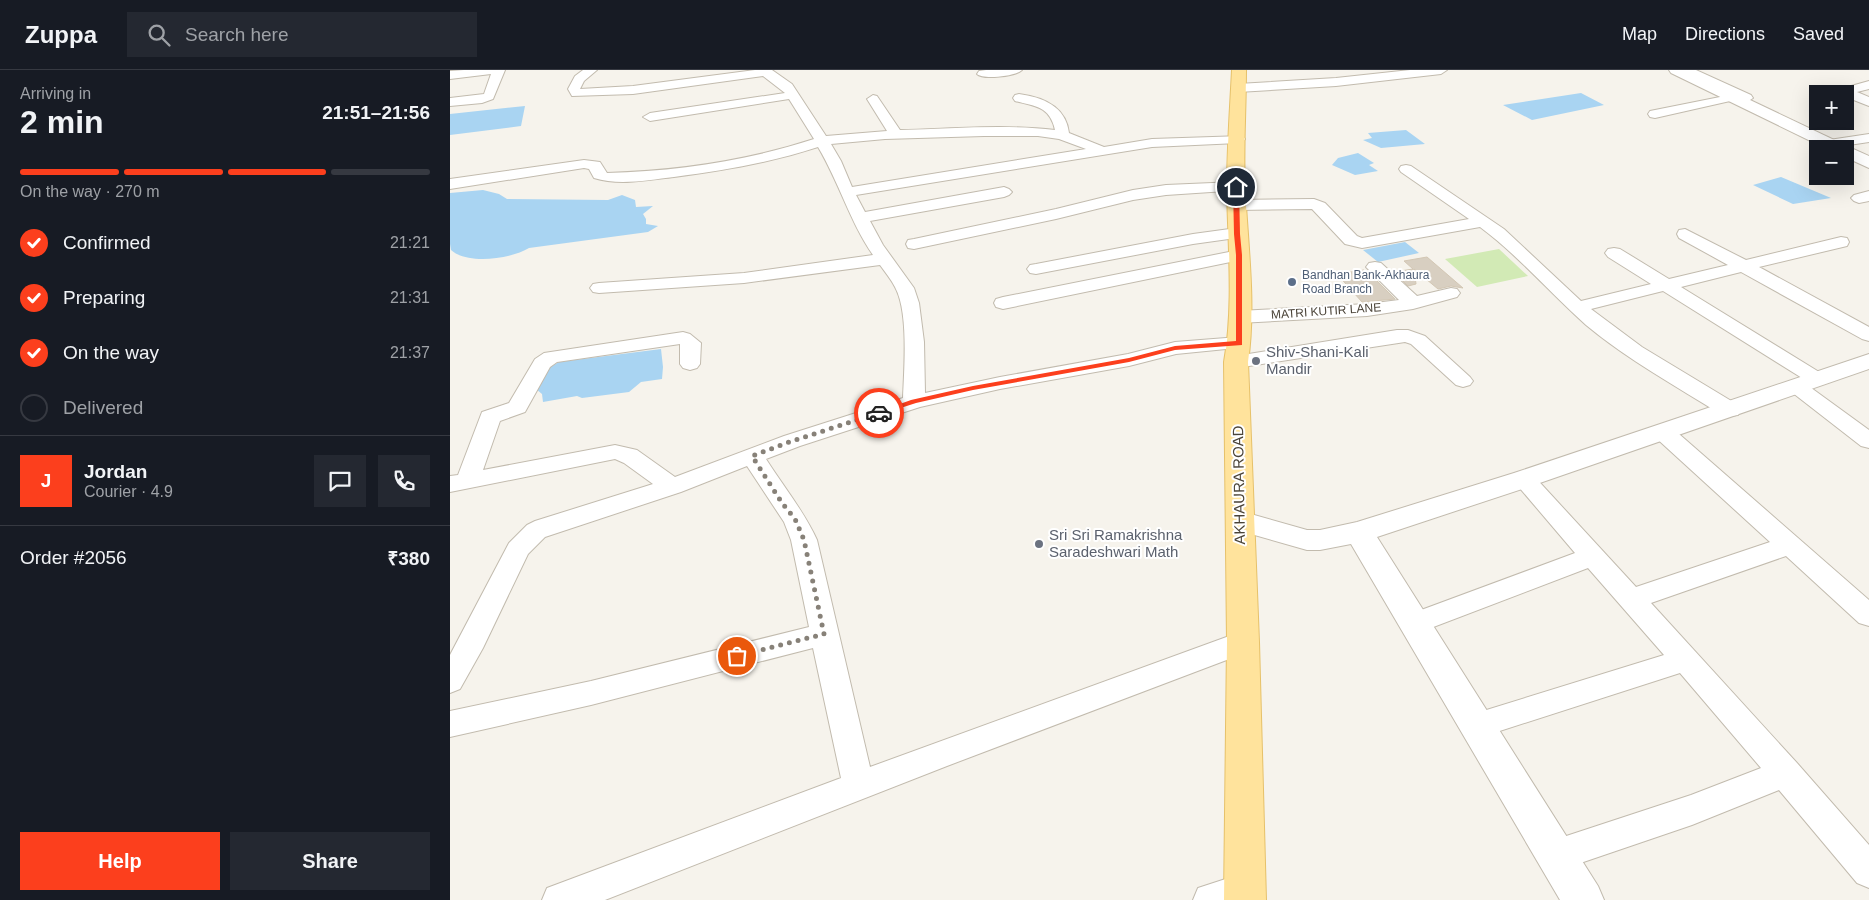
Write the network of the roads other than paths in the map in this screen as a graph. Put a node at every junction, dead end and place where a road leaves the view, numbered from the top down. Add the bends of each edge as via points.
1 (498, 70) edge
2 (591, 70) edge
3 (1016, 70) edge
4 (1441, 70) edge
5 (1676, 70) edge
6 (1686, 70) edge
7 (764, 71) edge
8 (983, 74) dead end
9 (450, 75) edge
10 (1239, 79) edge
11 (1869, 85) edge
12 (794, 95) junction
13 (1019, 98) dead end
14 (873, 99) dead end
15 (1739, 100) junction
16 (450, 102) edge
17 (1869, 102) edge
18 (1655, 114) dead end
19 (650, 117) dead end
20 (896, 135) junction
21 (1062, 135) junction
22 (1869, 138) edge
23 (1238, 139) junction
24 (1822, 140) edge
25 (822, 141) junction
26 (1854, 142) edge
27 (1103, 151) junction
28 (1854, 156) edge
29 (1869, 163) edge
30 (1406, 169) dead end
31 (450, 184) edge
32 (847, 192) junction
33 (1004, 192) dead end
34 (1236, 196) junction
35 (860, 218) junction
36 (1481, 222) junction
37 (1685, 234) dead end
38 (1841, 242) dead end
39 (914, 244) dead end
40 (1238, 244) junction
41 (1614, 253) dead end
42 (885, 259) junction
43 (1744, 266) junction
44 (1375, 267) dead end
45 (1036, 269) dead end
46 (1666, 286) junction
47 (599, 288) dead end
48 (1451, 293) dead end
49 (1003, 303) dead end
50 (1413, 303) junction
51 (1578, 307) junction
52 (1239, 317) junction
53 (1869, 335) edge
54 (1238, 353) junction
55 (1869, 361) edge
56 (690, 364) dead end
57 (1463, 381) dead end
58 (1806, 383) junction
59 (914, 402) junction
60 (1730, 410) junction
61 (1663, 432) junction
62 (1869, 441) edge
63 (752, 456) junction
64 (1524, 479) junction
65 (459, 482) edge
66 (670, 484) junction
67 (1240, 521) junction
68 (1359, 532) junction
69 (1790, 545) junction
70 (1593, 556) junction
71 (1631, 599) junction
72 (1869, 616) edge
73 (1415, 623) junction
74 (824, 634) junction
75 (1242, 642) junction
76 (1686, 660) junction
77 (450, 681) edge
78 (450, 724) edge
79 (1478, 725) junction
80 (1786, 773) junction
81 (858, 787) junction
82 (1557, 856) junction
83 (1869, 870) edge
84 (1245, 895) edge
85 (560, 900) edge
86 (1211, 900) edge
87 (1583, 900) edge

1 - 9 street
1 - 16 street via 489,96
2 - 7 street via 579,79 574,89 576,93 633,90
3 - 8 street
4 - 10 street via 1329,83
5 - 15 street
6 - 15 street via 1751,100
7 - 12 street via 785,83
10 - 23 main road, AKHAURA ROAD
11 - 17 street via 1848,91
12 - 19 street
12 - 25 street
13 - 21 street via 1046,106 1061,124
14 - 20 street
15 - 18 street
15 - 24 street
20 - 21 street via 1013,131
20 - 25 street
21 - 27 street
22 - 26 street
23 - 27 street via 1152,144
23 - 34 main road, AKHAURA ROAD
25 - 31 street via 756,161 672,172 606,177 600,175 595,165 584,164
25 - 32 street
27 - 32 street
28 - 29 street
30 - 36 street
32 - 35 street
33 - 35 street
34 - 36 street via 1314,204 1351,240 1362,243
34 - 39 street via 1148,193
34 - 40 main road, AKHAURA ROAD
35 - 42 street
36 - 51 street via 1526,257
37 - 43 street
38 - 43 street
40 - 45 street via 1193,239
40 - 49 street
40 - 52 main road, AKHAURA ROAD
41 - 46 street
42 - 47 street via 734,279
42 - 59 street via 906,288 910,303
43 - 46 street
43 - 53 street
44 - 50 street, MATRI KUTIR LANE
46 - 51 street
46 - 58 street
48 - 50 street, MATRI KUTIR LANE
50 - 52 street, MATRI KUTIR LANE via 1348,312
51 - 60 street via 1643,356
52 - 54 main road, AKHAURA ROAD
54 - 57 street via 1408,336 1418,340
54 - 59 street via 1175,348
54 - 67 main road, AKHAURA ROAD
55 - 58 street
56 - 65 street via 691,343 683,338 551,357 542,363 517,407 490,417
58 - 60 street
58 - 62 street
59 - 63 street
60 - 61 street
61 - 64 street
61 - 69 street
63 - 66 street
63 - 74 street via 795,519 804,540
64 - 68 street
64 - 70 street
65 - 66 street via 615,452 638,460
66 - 77 street via 536,531 518,549 470,648
67 - 68 street via 1308,540
67 - 75 main road, AKHAURA ROAD
68 - 73 street
69 - 71 street
69 - 72 street
70 - 71 street
70 - 73 street
71 - 76 street
73 - 79 street
74 - 78 street via 616,688
74 - 81 street
75 - 81 street
75 - 84 main road, AKHAURA ROAD
76 - 79 street
76 - 80 street
79 - 82 street
80 - 82 street via 1692,810
80 - 83 street
81 - 85 street
82 - 87 street
84 - 86 street

